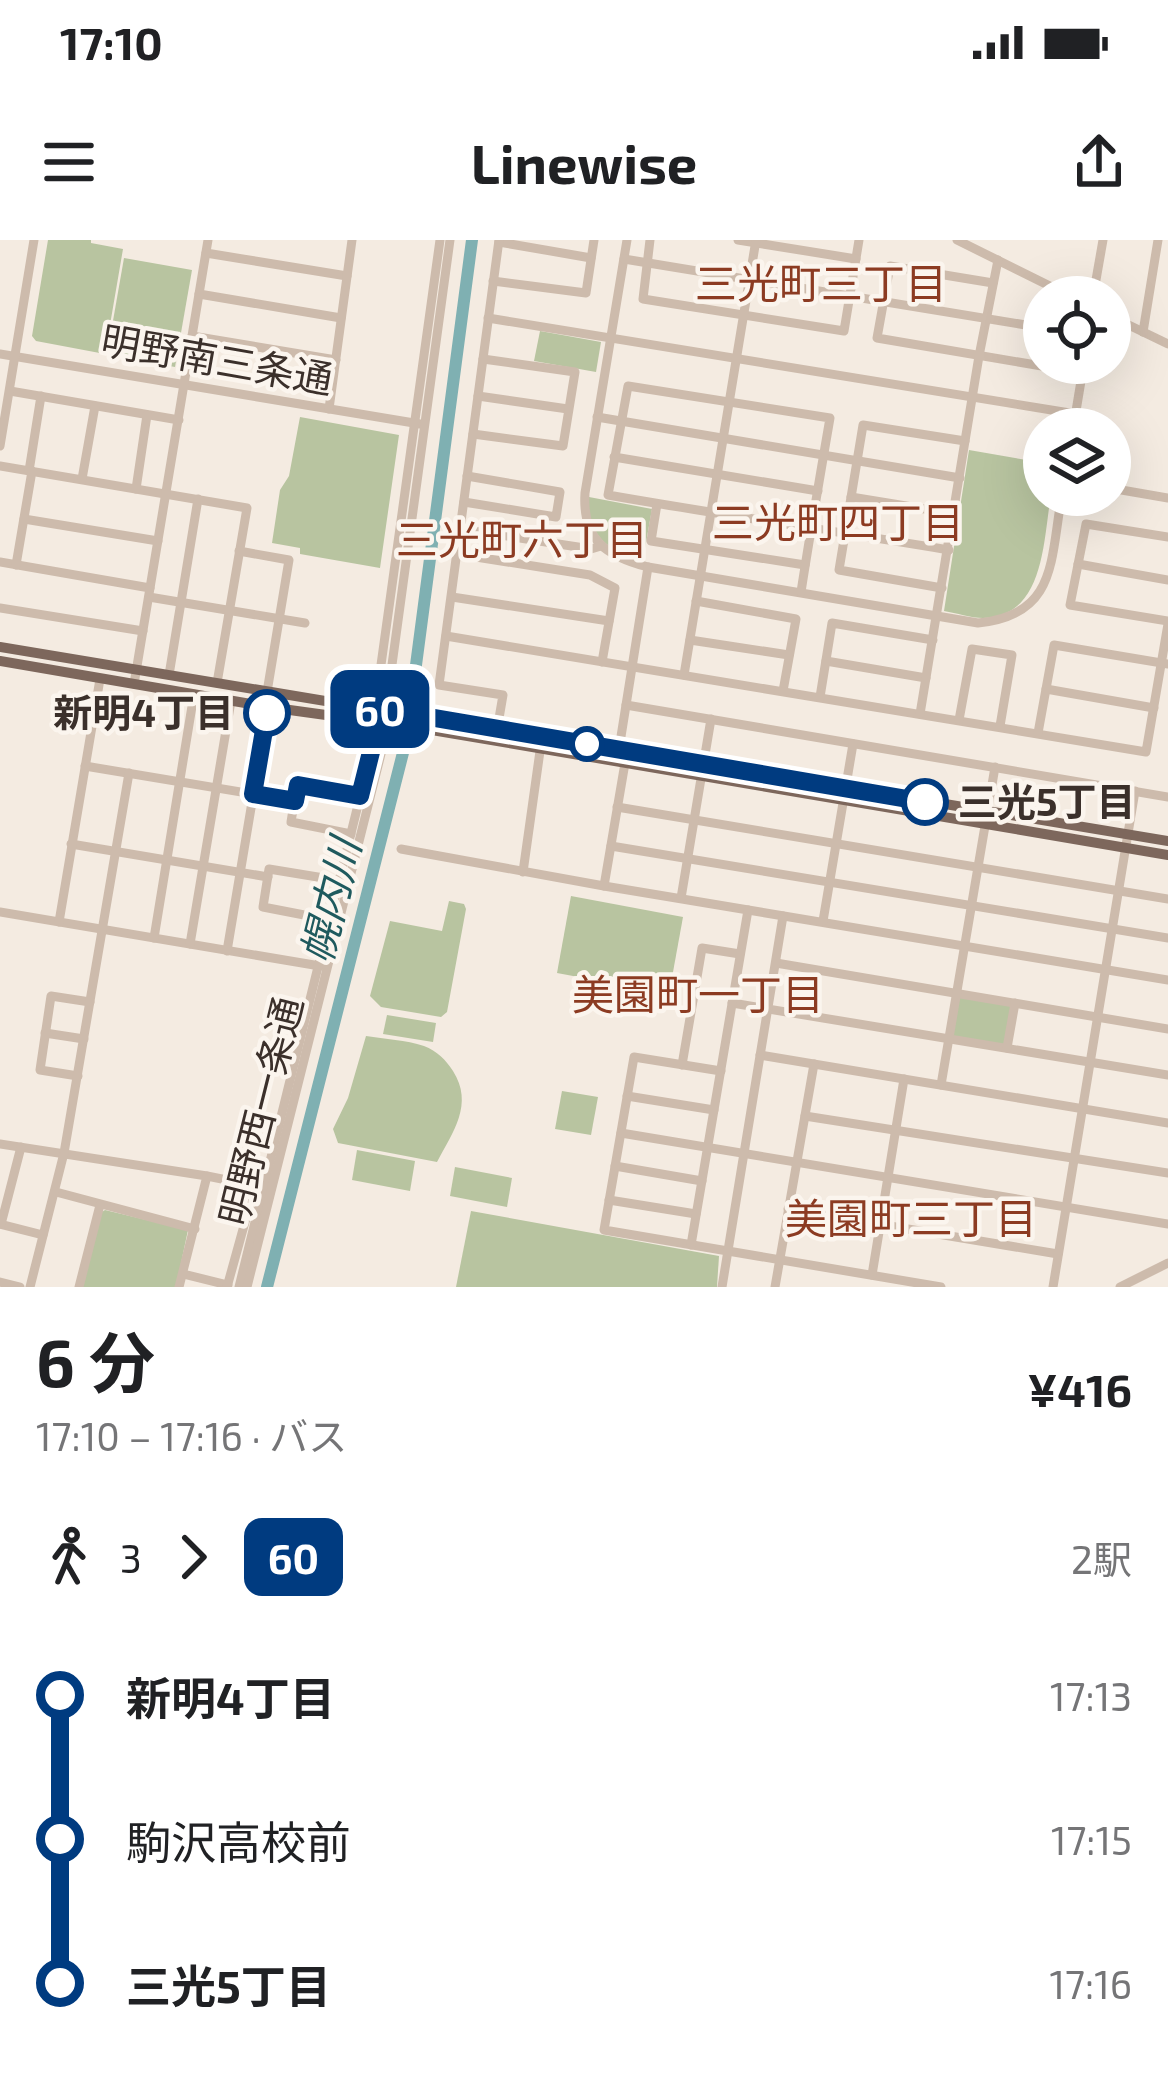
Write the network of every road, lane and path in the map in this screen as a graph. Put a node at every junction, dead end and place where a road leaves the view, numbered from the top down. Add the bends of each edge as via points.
1 (34, 240) edge
2 (208, 240) edge
3 (352, 240) edge
4 (440, 240) edge
5 (450, 240) edge
6 (594, 240) edge
7 (627, 240) edge
8 (650, 240) edge
9 (738, 240) edge
10 (859, 240) edge
11 (1103, 240) edge
12 (1158, 240) edge
13 (499, 241) edge
14 (756, 241) edge
15 (965, 242) edge
16 (206, 253) junction
17 (591, 258) junction
18 (624, 259) junction
19 (856, 259) junction
20 (998, 260) junction
21 (647, 263) junction
22 (1030, 276) edge
23 (1097, 276) edge
24 (347, 277) junction
25 (493, 280) junction
26 (750, 280) junction
27 (993, 283) junction
28 (199, 294) junction
29 (851, 297) junction
30 (883, 302) junction
31 (743, 316) junction
32 (341, 318) junction
33 (488, 318) junction
34 (986, 319) junction
35 (1023, 325) edge
36 (1131, 326) edge
37 (1143, 332) junction
38 (192, 336) junction
39 (610, 337) junction
40 (1168, 344) edge
41 (0, 354) edge
42 (15, 356) junction
43 (979, 356) junction
44 (483, 359) junction
45 (735, 359) junction
46 (336, 360) junction
47 (1023, 362) edge
48 (185, 385) junction
49 (10, 391) junction
50 (40, 396) junction
51 (478, 396) junction
52 (972, 398) junction
53 (730, 401) junction
54 (94, 406) junction
55 (1037, 408) edge
56 (329, 409) junction
57 (568, 409) junction
58 (148, 415) junction
59 (597, 417) junction
60 (179, 420) junction
61 (621, 422) junction
62 (420, 424) junction
63 (473, 434) junction
64 (722, 439) junction
65 (965, 441) junction
66 (0, 446) edge
67 (823, 455) junction
68 (614, 457) junction
69 (858, 461) junction
70 (0, 466) edge
71 (31, 471) junction
72 (716, 475) junction
73 (467, 476) junction
74 (960, 478) junction
75 (82, 479) junction
76 (136, 488) junction
77 (818, 491) junction
78 (1131, 492) edge
79 (166, 494) junction
80 (851, 497) junction
81 (1168, 498) edge
82 (198, 499) junction
83 (464, 502) junction
84 (657, 504) junction
85 (709, 513) junction
86 (955, 514) junction
87 (1058, 516) edge
88 (24, 519) junction
89 (812, 528) junction
90 (460, 529) junction
91 (845, 533) junction
92 (1168, 537) edge
93 (158, 541) junction
94 (601, 546) junction
95 (949, 550) junction
96 (239, 551) junction
97 (704, 551) junction
98 (457, 554) junction
99 (0, 562) edge
100 (1078, 564) junction
101 (16, 565) junction
102 (805, 566) junction
103 (648, 567) junction
104 (700, 575) junction
105 (1168, 580) edge
106 (942, 588) junction
107 (801, 592) junction
108 (150, 593) junction
109 (452, 597) junction
110 (696, 601) junction
111 (180, 603) junction
112 (0, 608) edge
113 (230, 611) junction
114 (937, 616) junction
115 (279, 619) junction
116 (609, 621) junction
117 (305, 623) dead end
118 (1168, 623) edge
119 (143, 631) junction
120 (446, 636) junction
121 (689, 640) junction
122 (933, 640) junction
123 (0, 647) edge
124 (789, 655) junction
125 (826, 661) junction
126 (0, 662) edge
127 (602, 662) junction
128 (1165, 663) edge
129 (632, 668) junction
130 (136, 670) junction
131 (169, 675) junction
132 (684, 675) junction
133 (926, 678) junction
134 (100, 679) junction
135 (217, 683) junction
136 (134, 684) junction
137 (1046, 689) junction
138 (783, 691) junction
139 (267, 692) junction
140 (194, 694) junction
141 (820, 698) junction
142 (231, 700) junction
143 (626, 705) junction
144 (268, 707) junction
145 (1154, 708) junction
146 (920, 713) junction
147 (386, 716) junction
148 (711, 719) junction
149 (959, 720) junction
150 (421, 722) junction
151 (1000, 727) junction
152 (497, 730) junction
153 (1038, 733) junction
154 (542, 744) junction
155 (853, 744) junction
156 (619, 749) junction
157 (625, 763) junction
158 (85, 766) junction
159 (995, 767) junction
160 (703, 769) junction
161 (129, 773) junction
162 (181, 782) junction
163 (216, 787) junction
164 (1135, 791) junction
165 (253, 794) junction
166 (844, 794) junction
167 (1168, 796) edge
168 (365, 798) junction
169 (295, 801) junction
170 (617, 807) junction
171 (986, 818) junction
172 (694, 820) junction
173 (350, 834) junction
174 (1126, 841) junction
175 (1168, 842) edge
176 (71, 844) junction
177 (836, 845) junction
178 (611, 846) junction
179 (401, 849) dead end
180 (116, 853) junction
181 (1168, 855) edge
182 (688, 857) junction
183 (167, 861) junction
184 (204, 868) junction
185 (978, 868) junction
186 (242, 872) junction
187 (523, 872) junction
188 (268, 877) junction
189 (830, 881) junction
190 (344, 882) junction
191 (604, 886) junction
192 (1119, 891) junction
193 (682, 898) junction
194 (1168, 899) edge
195 (971, 906) junction
196 (748, 910) junction
197 (0, 913) edge
198 (783, 916) junction
199 (329, 920) junction
200 (823, 921) junction
201 (59, 922) junction
202 (1113, 928) junction
203 (103, 929) junction
204 (154, 938) junction
205 (1168, 938) edge
206 (190, 944) junction
207 (965, 946) junction
208 (227, 951) junction
209 (740, 954) junction
210 (776, 963) junction
211 (324, 966) junction
212 (1106, 969) junction
213 (1168, 980) edge
214 (957, 993) junction
215 (90, 1002) junction
216 (732, 1003) junction
217 (1016, 1003) junction
218 (769, 1009) junction
219 (1098, 1017) junction
220 (1168, 1029) edge
221 (45, 1033) junction
222 (950, 1038) junction
223 (84, 1039) junction
224 (1007, 1048) junction
225 (760, 1055) junction
226 (1090, 1063) junction
227 (814, 1064) junction
228 (682, 1065) junction
229 (721, 1071) junction
230 (78, 1076) junction
231 (1168, 1076) edge
232 (904, 1079) junction
233 (940, 1085) junction
234 (627, 1096) junction
235 (1082, 1109) junction
236 (714, 1110) junction
237 (805, 1116) junction
238 (1168, 1123) edge
239 (895, 1132) junction
240 (620, 1133) junction
241 (0, 1144) edge
242 (21, 1147) junction
243 (708, 1148) junction
244 (64, 1153) junction
245 (744, 1154) junction
246 (1074, 1158) junction
247 (796, 1162) junction
248 (615, 1166) junction
249 (1168, 1173) edge
250 (207, 1176) junction
251 (888, 1178) junction
252 (702, 1181) junction
253 (263, 1187) junction
254 (56, 1192) junction
255 (609, 1199) junction
256 (100, 1205) junction
257 (1065, 1206) junction
258 (788, 1209) junction
259 (697, 1214) junction
260 (0, 1224) edge
261 (1168, 1225) edge
262 (881, 1226) junction
263 (194, 1229) junction
264 (43, 1235) junction
265 (691, 1245) junction
266 (728, 1252) junction
267 (1058, 1254) junction
268 (781, 1261) junction
269 (1168, 1263) edge
270 (183, 1274) junction
271 (872, 1275) junction
272 (0, 1282) edge
273 (228, 1286) edge
274 (20, 1287) edge
275 (30, 1287) edge
276 (79, 1287) edge
277 (179, 1287) edge
278 (241, 1287) edge
279 (722, 1287) edge
280 (776, 1287) edge
281 (941, 1287) edge
282 (1053, 1287) edge
283 (1120, 1287) edge

1 - 42 street
2 - 16 street
3 - 24 street
4 - 62 street, 明野西一条通
5 - 62 street, 明野西一条通
6 - 17 street
7 - 18 street
8 - 21 street
9 - 14 street
10 - 19 street
11 - 23 street
12 - 37 street
13 - 17 street
13 - 25 street
14 - 19 street
14 - 26 street
15 - 20 street
16 - 24 street
16 - 28 street
17 - 25 street via 586,293
18 - 21 street
18 - 39 street
19 - 29 street
20 - 22 street
20 - 27 street
21 - 26 street
21 - 31 street via 643,298
24 - 32 street
25 - 33 street
26 - 29 street
26 - 31 street
27 - 30 street via 890,266
27 - 34 street
28 - 32 street
28 - 38 street
29 - 30 street
29 - 31 street via 844,331
30 - 34 street
30 - 43 street via 877,338
31 - 45 street
32 - 46 street
33 - 39 street
33 - 44 street
34 - 35 street
34 - 43 street
36 - 37 street
37 - 40 street
38 - 46 street
38 - 48 street
39 - 45 street
39 - 59 street
41 - 42 street, 明野南三条通
42 - 48 street, 明野南三条通
42 - 49 street
43 - 47 street
43 - 52 street
44 - 51 street
44 - 57 street via 574,371
45 - 52 street
45 - 53 street
46 - 56 street
48 - 56 street, 明野南三条通
48 - 60 street
49 - 50 street
49 - 66 street
50 - 54 street
50 - 71 street
51 - 57 street
51 - 63 street
52 - 55 street
52 - 65 street
53 - 61 street via 628,386
53 - 64 street
53 - 67 street via 830,418
54 - 58 street
54 - 75 street
56 - 62 street, 明野南三条通
57 - 63 street via 563,446
58 - 60 street
58 - 76 street
59 - 61 street
59 - 94 street via 584,512
60 - 79 street
61 - 64 street
61 - 68 street
62 - 147 street, 明野西一条通
63 - 73 street
64 - 67 street
64 - 72 street
65 - 69 street via 863,425
65 - 74 street
67 - 69 street
67 - 77 street
68 - 72 street
68 - 84 street via 608,495
69 - 74 street
69 - 80 street
70 - 71 street
71 - 75 street
71 - 88 street
72 - 77 street
72 - 85 street
73 - 83 street
73 - 83 street via 560,491 556,518
74 - 86 street
75 - 76 street
76 - 79 street
77 - 89 street
78 - 81 street
79 - 82 street
79 - 93 street
80 - 86 street
80 - 91 street
82 - 96 street via 247,508
82 - 111 street
83 - 90 street
84 - 85 street
84 - 97 street via 651,541
85 - 89 street
85 - 97 street
86 - 95 street
87 - 114 street via 1046,584 1033,604 995,622
88 - 93 street
88 - 101 street
89 - 91 street
89 - 102 street
90 - 94 street
90 - 98 street
91 - 95 street
91 - 106 street via 839,570
92 - 100 street via 1086,524
93 - 108 street
94 - 103 street
95 - 106 street
96 - 113 street
96 - 115 street via 289,560
97 - 102 street
97 - 104 street
98 - 109 street
98 - 116 street via 590,575 615,588
99 - 101 street
100 - 105 street
100 - 118 street via 1070,605
101 - 108 street
102 - 107 street
103 - 104 street
103 - 129 street
104 - 107 street
104 - 110 street
106 - 114 street
107 - 114 street
108 - 111 street
108 - 119 street
109 - 116 street
109 - 120 street
110 - 121 street
110 - 124 street via 796,619
111 - 113 street
111 - 131 street
112 - 119 street
113 - 115 street
113 - 135 street
114 - 122 street
115 - 117 street
115 - 139 street
116 - 127 street
118 - 128 street
119 - 130 street
120 - 127 street
120 - 152 street via 439,685 503,695
121 - 124 street
121 - 132 street
122 - 125 street via 832,623
122 - 133 street
123 - 130 main road
124 - 138 street
125 - 133 street
125 - 141 street
126 - 134 main road
127 - 129 street
128 - 137 street via 1054,645
128 - 145 street
129 - 132 street
129 - 143 street
130 - 131 main road
130 - 136 street
131 - 135 main road
132 - 138 street
133 - 146 street
134 - 136 main road
134 - 158 street
135 - 139 main road
136 - 140 main road
137 - 145 street
137 - 153 street
138 - 141 street
139 - 147 main road
140 - 142 main road
140 - 162 street
141 - 146 street
142 - 144 main road
142 - 163 street
143 - 148 street
143 - 156 street
144 - 147 main road
144 - 165 street
145 - 153 street via 1146,752
146 - 149 street
147 - 150 main road
147 - 168 street, 明野西一条通
148 - 155 street
148 - 160 street
149 - 151 street
149 - 151 street via 971,649 1012,656
150 - 152 main road
150 - 154 main road
151 - 153 street
152 - 154 main road
154 - 156 main road
154 - 157 main road
154 - 187 street
155 - 159 street
155 - 166 street
156 - 160 main road
157 - 160 main road
157 - 170 street
158 - 161 street
158 - 176 street
159 - 164 street
159 - 171 street
160 - 166 main road
160 - 172 street
161 - 162 street
161 - 180 street
162 - 163 street
162 - 183 street
163 - 165 street
163 - 184 street
164 - 167 street
164 - 174 street
165 - 169 street
165 - 186 street
166 - 171 main road
166 - 177 street
168 - 169 street via 298,785
168 - 173 street, 明野西一条通
168 - 190 street, 明野西一条通
169 - 173 street via 291,822
170 - 172 street
170 - 178 street
171 - 174 main road
171 - 185 street
172 - 177 street
172 - 182 street
173 - 190 street, 明野西一条通
174 - 175 main road
174 - 181 main road
174 - 192 street
176 - 180 street
176 - 201 street
177 - 185 street
177 - 189 street
178 - 182 street
178 - 191 street
179 - 187 street
180 - 183 street
180 - 203 street
182 - 189 street
182 - 193 street
183 - 184 street
183 - 204 street
184 - 186 street
184 - 206 street
185 - 192 street
185 - 195 street
186 - 188 street
186 - 208 street
187 - 191 street
188 - 190 street via 269,869
188 - 199 street via 263,907
189 - 195 street
189 - 200 street
190 - 199 street, 明野西一条通
190 - 211 street, 明野西一条通
191 - 193 street
192 - 194 street
192 - 202 street
193 - 196 street
195 - 202 street
195 - 207 street
196 - 198 street
196 - 209 street
197 - 201 street
198 - 200 street
198 - 210 street
199 - 211 street, 明野西一条通
200 - 207 street
201 - 203 street
202 - 205 street
202 - 212 street
203 - 204 street
203 - 215 street
204 - 206 street
206 - 208 street
207 - 212 street
207 - 214 street
208 - 211 street
209 - 216 street
209 - 228 street via 702,948
210 - 214 street
210 - 218 street
211 - 253 street, 明野西一条通
212 - 213 street
212 - 219 street
214 - 217 street
214 - 222 street
215 - 221 street via 51,996
215 - 223 street
216 - 218 street
216 - 229 street
217 - 219 street
217 - 224 street
218 - 222 street
218 - 225 street
219 - 220 street
219 - 226 street
221 - 223 street
221 - 230 street via 40,1070
222 - 224 street
222 - 233 street
223 - 230 street
224 - 226 street
225 - 227 street
225 - 245 street
226 - 231 street
226 - 235 street
227 - 232 street
227 - 237 street
228 - 229 street
228 - 234 street via 634,1057
229 - 236 street
230 - 244 street
232 - 233 street
232 - 239 street
233 - 235 street
234 - 236 street
234 - 240 street
235 - 238 street
235 - 246 street
236 - 243 street
237 - 239 street
237 - 247 street
239 - 246 street
239 - 251 street
240 - 243 street
240 - 248 street
241 - 242 street
242 - 244 street
242 - 260 street
243 - 245 street
243 - 252 street
244 - 250 street
244 - 254 street
245 - 247 street
245 - 266 street
246 - 249 street
246 - 257 street
247 - 251 street
247 - 258 street
248 - 252 street
248 - 255 street
250 - 253 street
250 - 263 street
251 - 257 street
251 - 262 street
252 - 259 street
253 - 273 street
253 - 278 street, 明野西一条通
254 - 256 street
254 - 264 street
255 - 259 street
255 - 265 street via 604,1230
256 - 263 street
256 - 276 street
257 - 261 street
257 - 267 street
258 - 262 street
258 - 268 street
259 - 265 street
260 - 264 street
262 - 267 street
262 - 271 street
263 - 270 street
264 - 275 street
265 - 266 street
266 - 268 street
266 - 279 street
267 - 282 street
268 - 271 street
268 - 280 street
269 - 283 street
270 - 273 street
270 - 277 street
271 - 281 street
272 - 274 street

